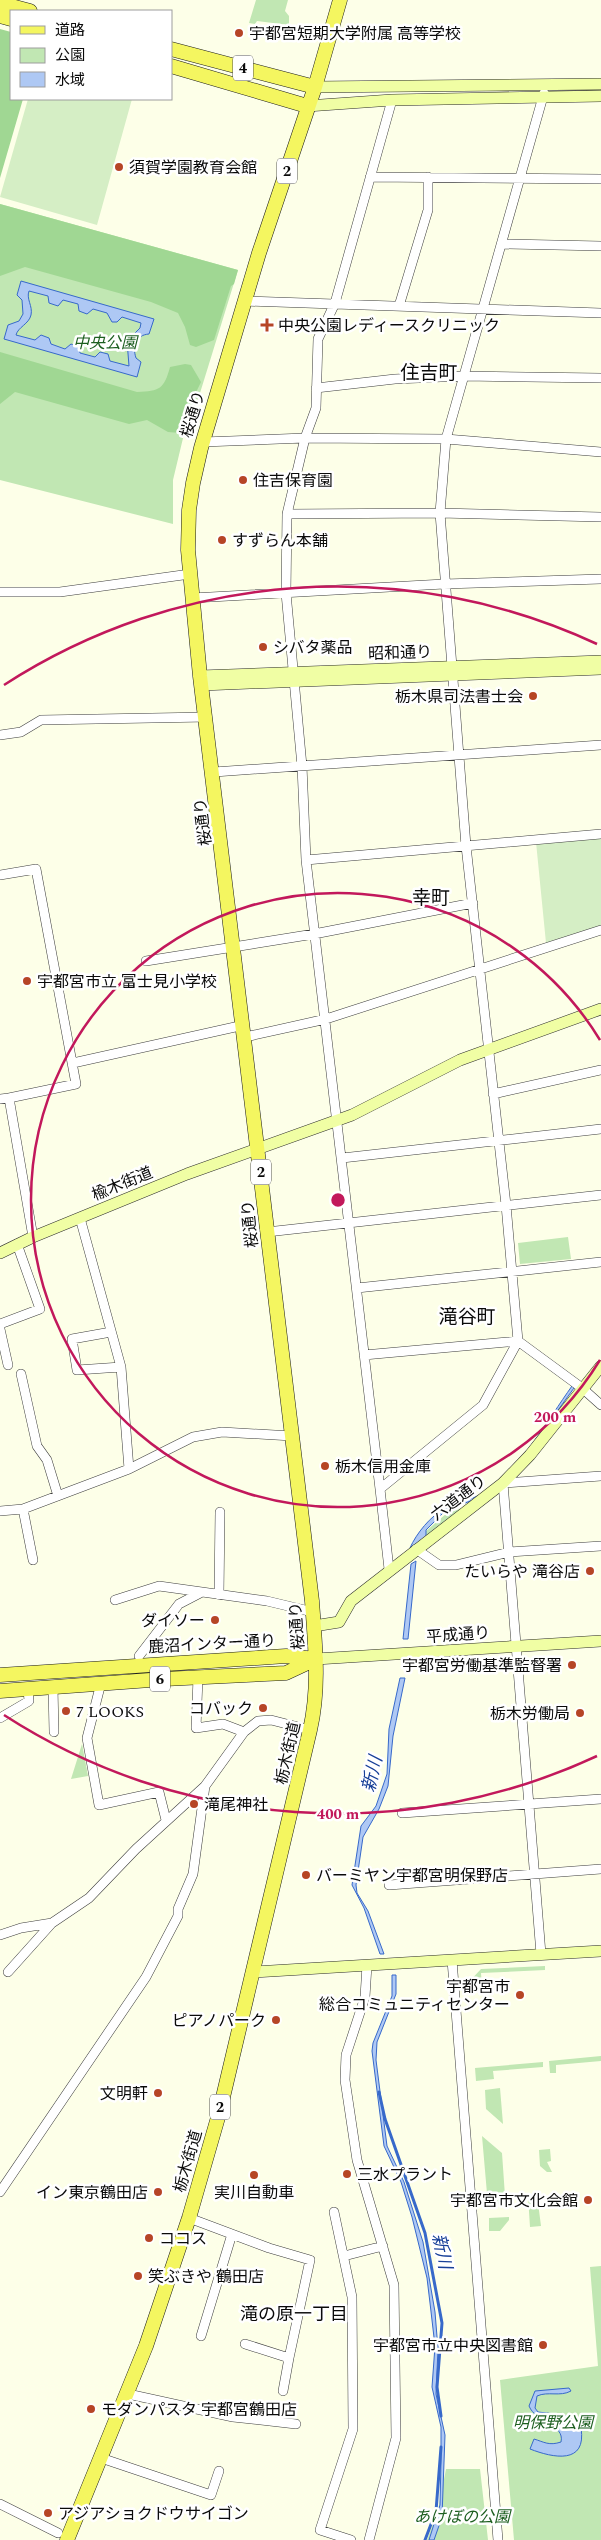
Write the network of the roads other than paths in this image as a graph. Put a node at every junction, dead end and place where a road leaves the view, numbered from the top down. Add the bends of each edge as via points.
1 (340, 0) edge
2 (0, 3) edge
3 (26, 10) edge
4 (172, 49) edge
5 (172, 66) edge
6 (601, 84) edge
7 (546, 85) junction
8 (315, 87) junction
9 (601, 96) edge
10 (542, 97) junction
11 (392, 100) junction
12 (307, 106) junction
13 (370, 176) junction
14 (428, 177) junction
15 (520, 178) junction
16 (601, 179) edge
17 (503, 244) junction
18 (601, 246) edge
19 (244, 301) junction
20 (335, 303) junction
21 (399, 306) junction
22 (483, 309) junction
23 (601, 313) edge
24 (464, 376) junction
25 (601, 378) edge
26 (316, 388) junction
27 (305, 438) junction
28 (446, 439) junction
29 (203, 442) junction
30 (601, 452) edge
31 (440, 513) junction
32 (287, 514) junction
33 (601, 517) edge
34 (190, 574) junction
35 (601, 579) edge
36 (444, 584) junction
37 (0, 592) edge
38 (286, 593) junction
39 (192, 598) junction
40 (601, 661) edge
41 (601, 669) edge
42 (452, 671) junction
43 (294, 678) junction
44 (201, 680) junction
45 (207, 717) junction
46 (0, 735) edge
47 (601, 745) edge
48 (460, 756) junction
49 (302, 766) junction
50 (214, 772) junction
51 (601, 834) edge
52 (466, 846) junction
53 (306, 860) junction
54 (0, 875) edge
55 (473, 903) junction
56 (601, 930) edge
57 (314, 934) junction
58 (234, 947) junction
59 (146, 960) dead end
60 (480, 970) junction
61 (601, 1009) edge
62 (326, 1019) junction
63 (244, 1031) junction
64 (488, 1049) junction
65 (73, 1063) junction
66 (601, 1070) edge
67 (493, 1094) junction
68 (4, 1099) edge
69 (337, 1120) junction
70 (601, 1129) edge
71 (498, 1139) junction
72 (258, 1147) junction
73 (342, 1158) junction
74 (601, 1195) edge
75 (506, 1205) junction
76 (80, 1218) junction
77 (349, 1222) junction
78 (267, 1232) junction
79 (33, 1237) junction
80 (17, 1244) junction
81 (0, 1253) edge
82 (601, 1262) edge
83 (512, 1271) junction
84 (357, 1288) junction
85 (0, 1324) edge
86 (0, 1329) edge
87 (111, 1332) junction
88 (518, 1341) junction
89 (364, 1355) junction
90 (8, 1365) dead end
91 (601, 1366) edge
92 (121, 1367) junction
93 (21, 1374) dead end
94 (582, 1388) junction
95 (601, 1405) edge
96 (292, 1436) junction
97 (129, 1469) junction
98 (601, 1476) edge
99 (503, 1484) junction
100 (380, 1489) junction
101 (58, 1496) junction
102 (24, 1509) junction
103 (0, 1512) edge
104 (220, 1512) dead end
105 (601, 1546) edge
106 (413, 1551) junction
107 (509, 1552) junction
108 (33, 1560) dead end
109 (389, 1569) junction
110 (202, 1592) junction
111 (219, 1595) junction
112 (115, 1600) dead end
113 (314, 1619) junction
114 (601, 1641) edge
115 (517, 1646) junction
116 (139, 1656) dead end
117 (316, 1659) junction
118 (0, 1675) edge
119 (198, 1678) junction
120 (102, 1683) junction
121 (53, 1687) junction
122 (28, 1689) junction
123 (0, 1691) edge
124 (0, 1718) edge
125 (310, 1730) junction
126 (54, 1732) dead end
127 (244, 1732) junction
128 (205, 1786) junction
129 (601, 1799) edge
130 (529, 1804) junction
131 (402, 1813) dead end
132 (166, 1820) junction
133 (601, 1869) edge
134 (533, 1874) junction
135 (389, 1885) dead end
136 (52, 1923) junction
137 (0, 1935) edge
138 (601, 1950) edge
139 (541, 1954) junction
140 (452, 1960) junction
141 (367, 1965) junction
142 (8, 1972) dead end
143 (253, 1972) junction
144 (0, 2192) edge
145 (334, 2212) dead end
146 (189, 2218) junction
147 (232, 2234) junction
148 (383, 2246) junction
149 (344, 2256) junction
150 (201, 2336) dead end
151 (245, 2344) dead end
152 (289, 2358) junction
153 (283, 2391) dead end
154 (128, 2394) junction
155 (296, 2424) dead end
156 (102, 2458) junction
157 (219, 2471) dead end
158 (0, 2504) edge
159 (62, 2536) edge
160 (351, 2540) edge
161 (369, 2540) edge
162 (498, 2540) edge

1 - 8 main road, 桜通り / 2
2 - 3 main road
4 - 8 main road, 4
5 - 12 main road, 4
6 - 7 street
7 - 8 street
7 - 10 street
8 - 12 main road, 桜通り / 2
9 - 10 street
10 - 11 street
10 - 15 street
11 - 12 street
11 - 13 street
12 - 19 main road, 桜通り / 2
13 - 14 street
13 - 20 street
14 - 15 street
14 - 21 street via 428,210
15 - 16 street
15 - 17 street
17 - 18 street
17 - 22 street
19 - 20 street
19 - 29 main road, 桜通り / 2
20 - 21 street
20 - 26 street via 318,340
21 - 22 street
22 - 23 street
22 - 24 street
24 - 25 street
24 - 26 street via 395,379
24 - 28 street
26 - 27 street via 316,408
27 - 28 street
27 - 29 street
27 - 32 street
28 - 30 street
28 - 31 street
29 - 34 main road, 桜通り / 2 via 189,510
31 - 32 street
31 - 33 street
31 - 36 street
32 - 38 street
34 - 37 street via 60,592
34 - 39 main road, 桜通り / 2
35 - 36 street
36 - 38 street
36 - 42 street
38 - 39 street
38 - 43 street
39 - 44 main road, 桜通り / 2
40 - 42 street, 昭和通り
41 - 42 street, 昭和通り
42 - 43 street, 昭和通り
42 - 48 street
43 - 44 street, 昭和通り
43 - 49 street
44 - 45 main road, 桜通り / 2
45 - 46 street via 41,720 21,732
45 - 50 main road, 桜通り / 2
47 - 48 street
48 - 49 street
48 - 52 street
49 - 50 street
49 - 53 street
50 - 58 main road, 桜通り / 2
51 - 52 street
52 - 53 street
52 - 55 street
53 - 57 street
54 - 65 street via 36,869
55 - 57 street
55 - 60 street
56 - 60 street
57 - 58 street
57 - 62 street
58 - 59 street
58 - 63 main road, 桜通り / 2
60 - 62 street
60 - 64 street
61 - 64 street, 楡木街道
62 - 63 street
62 - 69 street
63 - 65 street
63 - 72 main road, 桜通り / 2
64 - 67 street
64 - 69 street, 楡木街道 via 435,1072 365,1110
65 - 68 street via 76,1084
66 - 67 street
67 - 71 street
68 - 79 street
69 - 72 street, 楡木街道
69 - 73 street
70 - 71 street
71 - 73 street
71 - 75 street
72 - 76 street, 楡木街道
72 - 78 main road, 桜通り / 2
73 - 77 street
74 - 75 street
75 - 77 street
75 - 83 street
76 - 79 street, 楡木街道
76 - 87 street
77 - 78 street
77 - 84 street
78 - 96 main road, 桜通り / 2
79 - 80 street, 楡木街道
80 - 81 street, 楡木街道
80 - 85 street via 40,1309
82 - 83 street
83 - 84 street
83 - 88 street
84 - 89 street
86 - 90 street
87 - 92 street
87 - 92 street via 72,1339 77,1370
88 - 89 street
88 - 94 street
88 - 100 street via 483,1405
89 - 100 street
91 - 94 street, 六道通り
92 - 97 street
93 - 101 street via 38,1446 47,1460
94 - 95 street
94 - 99 street, 六道通り
96 - 97 street via 222,1432 193,1437
96 - 113 main road, 桜通り / 2
97 - 101 street
98 - 99 street
99 - 106 street, 六道通り
99 - 107 street
100 - 109 street
101 - 102 street
102 - 103 street
102 - 108 street
104 - 111 street
105 - 107 street
106 - 107 street via 439,1564 456,1565
106 - 109 street, 六道通り
107 - 115 street
109 - 113 street, 六道通り via 351,1601 339,1622
110 - 111 street
110 - 112 street via 160,1586
110 - 116 street via 179,1604
111 - 113 street via 267,1601
113 - 117 main road, 桜通り / 2
114 - 115 street, 平成通り
115 - 117 street, 平成通り
115 - 130 street
117 - 118 main road, 鹿沼インター通り / 6 via 286,1656
117 - 119 main road, 鹿沼インター通り / 6 via 286,1673
117 - 125 main road, 栃木街道 / 2 via 315,1702
119 - 120 main road, 鹿沼インター通り / 6
119 - 127 street via 196,1728 223,1724
120 - 121 main road, 鹿沼インター通り / 6
120 - 132 street via 86,1738 99,1805 158,1792
121 - 122 main road, 鹿沼インター通り / 6
121 - 126 street
122 - 123 main road, 鹿沼インター通り / 6
122 - 124 street via 29,1701
125 - 127 street via 266,1719
125 - 143 main road, 栃木街道 / 2
127 - 128 street
128 - 132 street
128 - 144 street via 193,1874 178,1916 146,1978
129 - 130 street
130 - 131 street
130 - 134 street
132 - 136 street via 89,1898
133 - 134 street
134 - 135 street
134 - 139 street
136 - 137 street
136 - 142 street
138 - 139 street
139 - 140 street
140 - 141 street
140 - 162 street
141 - 143 street
141 - 148 street via 365,1997 346,2056 345,2080 357,2160
143 - 146 main road, 栃木街道 / 2
145 - 149 street
146 - 147 street
146 - 154 main road, 栃木街道 / 2
147 - 150 street
147 - 152 street via 310,2260
148 - 149 street
148 - 161 street via 394,2284 396,2438
149 - 160 street via 352,2297 353,2429 320,2530
151 - 152 street
152 - 153 street
154 - 155 street via 233,2417
154 - 156 main road, 栃木街道 / 2
156 - 157 street via 211,2495
156 - 159 main road, 栃木街道 / 2
158 - 159 street

